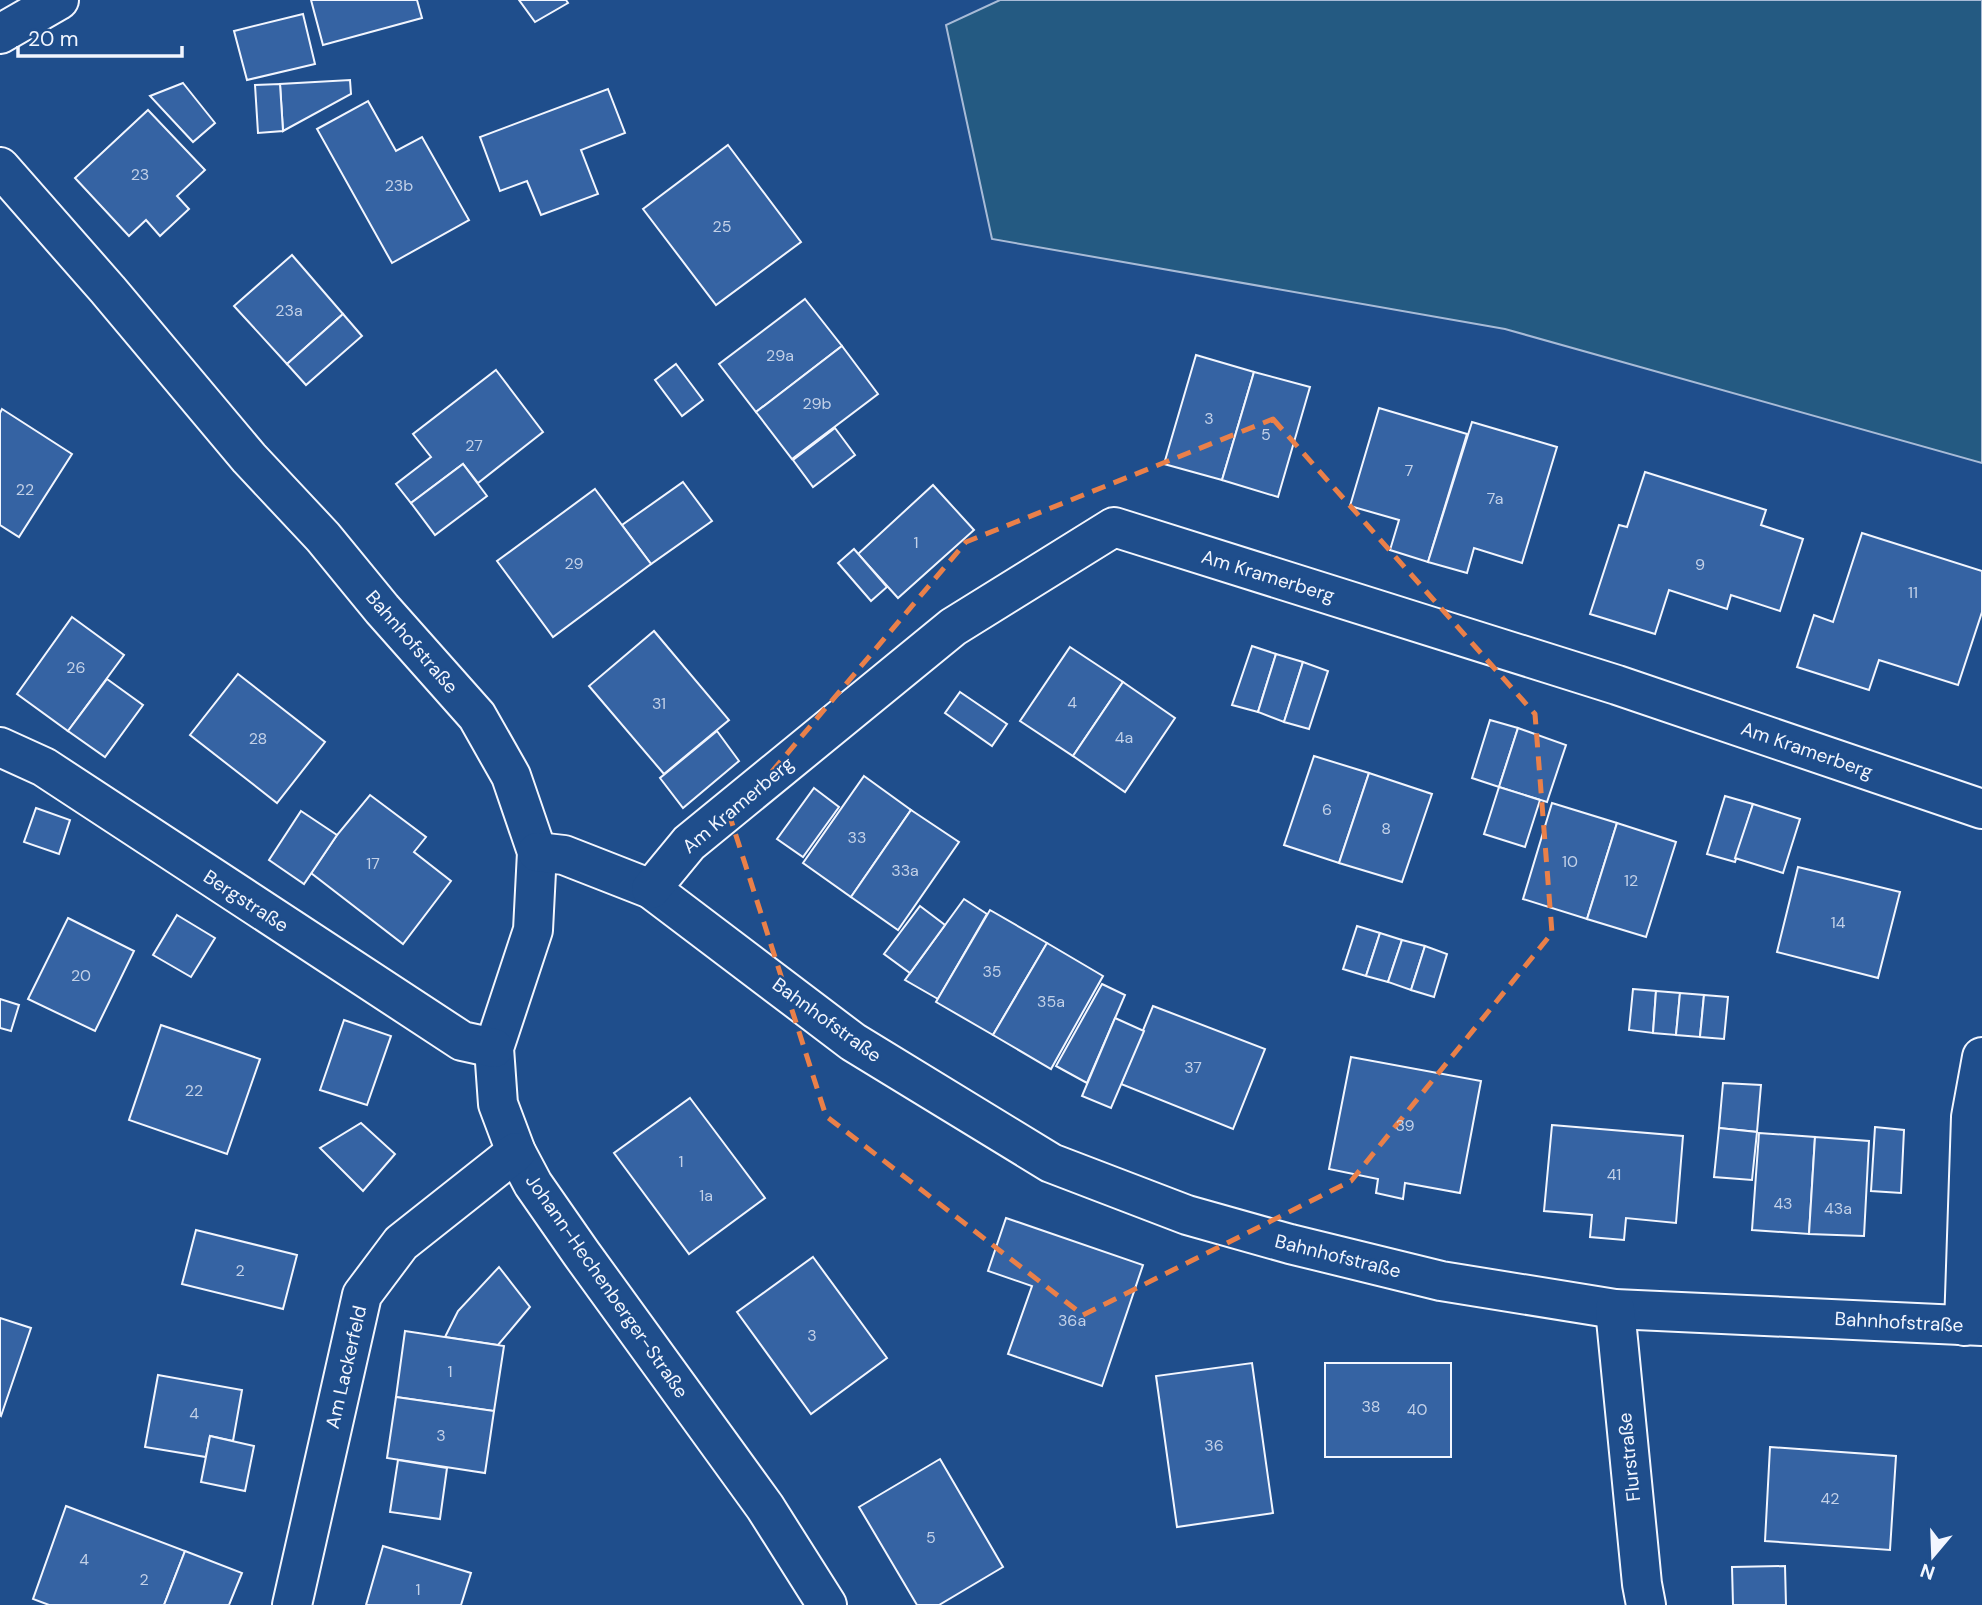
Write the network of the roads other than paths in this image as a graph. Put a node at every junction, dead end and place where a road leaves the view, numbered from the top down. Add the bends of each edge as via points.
1 (59, 0) edge
2 (0, 34) edge
3 (0, 167) edge
4 (0, 747) edge
5 (1982, 809) edge
6 (537, 852) junction
7 (651, 889) junction
8 (494, 1048) junction
9 (1982, 1057) edge
10 (516, 1152) junction
11 (1615, 1308) junction
12 (1973, 1326) edge
13 (292, 1605) edge
14 (827, 1605) edge
15 (1646, 1605) edge

1 - 2 street
3 - 6 street, Bahnhofstraße via 477,716 511,776
4 - 8 street, Bergstraße via 44,768 462,1041
5 - 7 street, Am Kramerberg via 1617,685 1114,527 953,627 689,843
6 - 7 street, Bahnhofstraße via 564,855
6 - 8 street, Johann-Hechenberger-Straße via 533,930
7 - 11 street, Bahnhofstraße via 853,1042 1051,1163 1187,1215 1290,1244 1441,1281
8 - 10 street, Johann-Hechenberger-Straße via 498,1104
9 - 12 street via 1971,1117
10 - 13 street, Am Lackerfeld via 401,1243 362,1295
10 - 14 street, Johann-Hechenberger-Straße via 581,1253 765,1507
11 - 12 street, Bahnhofstraße
11 - 15 street, Flurstraße

